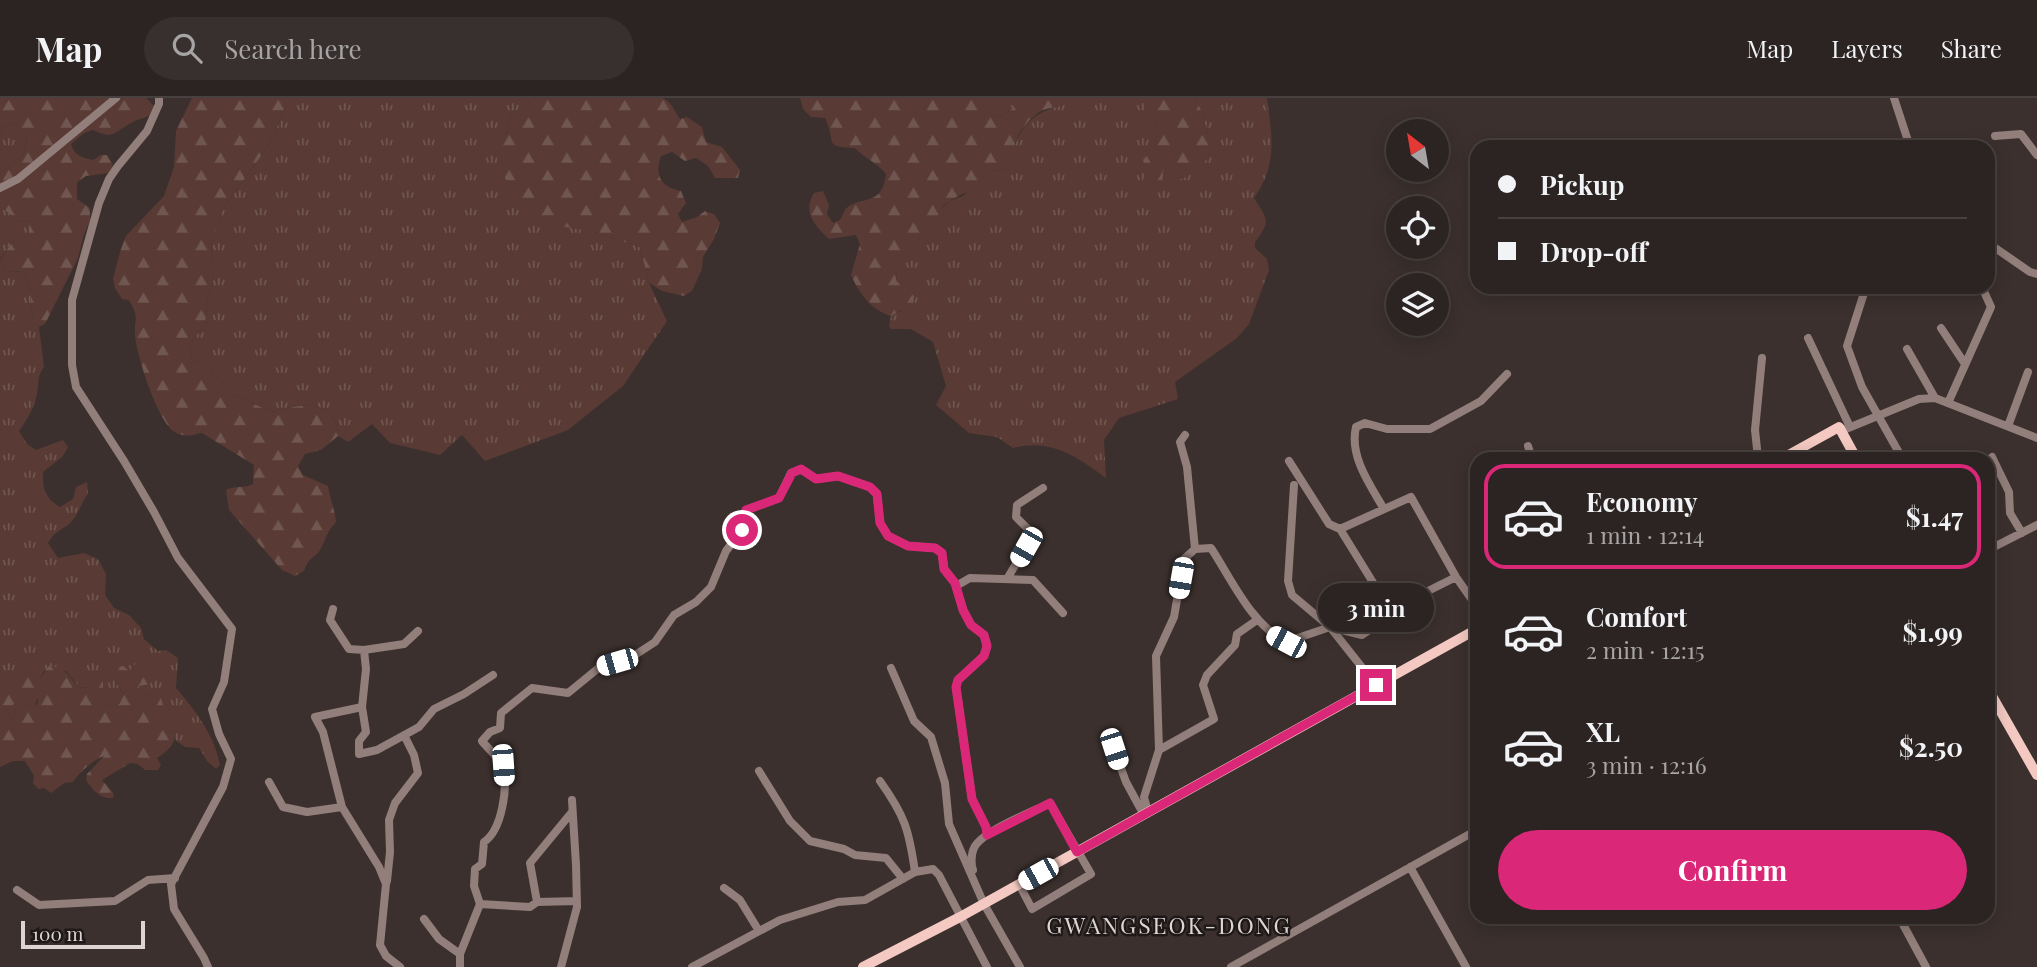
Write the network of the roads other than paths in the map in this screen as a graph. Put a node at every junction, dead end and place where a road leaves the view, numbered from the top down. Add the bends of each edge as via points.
1 (116, 98) edge
2 (159, 98) edge
3 (1894, 98) edge
4 (1995, 136) dead end
5 (1908, 140) edge
6 (2037, 155) edge
7 (0, 188) edge
8 (1995, 248) edge
9 (2037, 273) edge
10 (1864, 294) edge
11 (1985, 294) edge
12 (1941, 328) dead end
13 (1808, 338) dead end
14 (1908, 349) dead end
15 (1762, 358) dead end
16 (1965, 364) junction
17 (2028, 372) dead end
18 (1507, 374) dead end
19 (1935, 398) junction
20 (1948, 403) junction
21 (1877, 416) junction
22 (2008, 426) junction
23 (1845, 429) junction
24 (1185, 435) dead end
25 (2037, 438) edge
26 (1528, 446) dead end
27 (1530, 452) edge
28 (1757, 452) edge
29 (1794, 452) edge
30 (1854, 452) edge
31 (1898, 452) edge
32 (1289, 461) dead end
33 (1995, 463) edge
34 (1294, 485) dead end
35 (1043, 488) dead end
36 (1384, 509) junction
37 (2037, 525) edge
38 (1340, 529) junction
39 (2022, 533) junction
40 (1995, 546) edge
41 (1195, 549) junction
42 (1456, 577) junction
43 (1007, 579) junction
44 (956, 586) junction
45 (1470, 597) edge
46 (333, 609) dead end
47 (1390, 610) junction
48 (1063, 613) dead end
49 (1257, 620) junction
50 (1330, 627) junction
51 (418, 631) dead end
52 (1470, 633) edge
53 (363, 650) junction
54 (891, 668) dead end
55 (493, 675) dead end
56 (1376, 685) junction
57 (1995, 701) edge
58 (362, 707) junction
59 (404, 735) junction
60 (1107, 736) dead end
61 (1159, 750) junction
62 (759, 771) dead end
63 (2037, 775) edge
64 (880, 781) dead end
65 (269, 782) dead end
66 (572, 800) dead end
67 (342, 807) junction
68 (572, 812) junction
69 (1146, 813) junction
70 (1470, 834) edge
71 (987, 835) junction
72 (1077, 852) junction
73 (1410, 867) junction
74 (915, 872) junction
75 (174, 878) junction
76 (903, 879) junction
77 (386, 884) junction
78 (1019, 884) junction
79 (724, 888) dead end
80 (17, 890) dead end
81 (577, 901) junction
82 (537, 902) junction
83 (987, 902) junction
84 (480, 904) junction
85 (961, 917) junction
86 (424, 919) dead end
87 (1903, 924) edge
88 (759, 931) junction
89 (460, 954) junction
90 (208, 967) edge
91 (400, 967) edge
92 (460, 967) edge
93 (561, 967) edge
94 (692, 967) edge
95 (863, 967) edge
96 (987, 967) edge
97 (1020, 967) edge
98 (1231, 967) edge
99 (1466, 967) edge
100 (1926, 967) edge

1 - 7 street
2 - 75 street via 147,131 118,166 99,203 72,300 72,365 76,387 178,558 233,629 224,682 212,709 231,759 223,787
3 - 5 street
4 - 6 street via 2021,134
8 - 9 street
10 - 21 street via 1847,345
11 - 16 street via 1991,307
12 - 16 street
13 - 23 street
14 - 19 street
15 - 28 street
16 - 20 street
17 - 22 street
18 - 36 street via 1481,401 1430,429 1387,429 1365,423 1356,427 1354,439 1364,475
19 - 20 street
19 - 21 street via 1919,399
20 - 22 street
21 - 23 street
21 - 31 street
22 - 25 street
23 - 29 main road via 1839,427
23 - 30 main road
24 - 41 street via 1180,442
26 - 27 street
32 - 38 street via 1329,524
33 - 39 street via 2010,492 2010,513
34 - 50 street via 1288,581 1293,595
35 - 43 street via 1017,505 1016,517 1033,539
36 - 38 street
36 - 42 street via 1411,497
37 - 39 street
38 - 47 street
39 - 40 street
41 - 49 street via 1211,548
41 - 61 street via 1184,559 1174,617 1156,656
42 - 45 street
42 - 47 street
43 - 44 street via 970,578
43 - 48 street via 1032,580
44 - 71 street via 963,610 971,625 984,635 987,646 984,656 956,687 972,799
44 - 84 street via 944,569 942,553 908,546 888,536 880,523 877,494 870,487 838,476 816,479 801,469 792,473 779,498 746,510 742,530 726,551 711,587 674,615 654,642 632,657 601,666 568,693 532,688 501,713 500,729 482,741 503,765 505,797 493,836 484,842 482,864 475,869
46 - 53 street via 330,620 349,649
47 - 50 street via 1362,635
49 - 50 street via 1269,634 1286,642
49 - 61 street via 1237,634 1235,645 1207,675 1203,685 1214,719
50 - 56 street
51 - 53 street via 404,644
52 - 56 main road
53 - 58 street
54 - 83 street via 914,721 931,737 945,783 948,824
55 - 59 street via 434,709 419,727
56 - 69 main road
57 - 63 main road
58 - 59 street via 366,732 359,741 359,754
58 - 67 street via 315,717
59 - 77 street via 418,773 395,803 389,820
60 - 69 street via 1126,782
61 - 69 street via 1144,797
62 - 76 street via 790,821 810,841 855,855 886,858
64 - 74 street via 898,805 909,832
65 - 67 street via 284,807 307,812
66 - 68 street
67 - 77 street
68 - 81 street
68 - 82 street via 530,863
69 - 72 main road
70 - 73 street
71 - 72 street via 1050,803
71 - 83 street via 974,849 971,866
72 - 78 main road
72 - 78 street via 1091,874 1032,909
73 - 98 street
73 - 99 street
74 - 76 street
74 - 85 street via 933,869
75 - 80 street via 148,880 116,901 39,905
75 - 90 street via 174,909
76 - 88 street via 865,900 838,902
77 - 91 street via 380,945
78 - 83 main road
79 - 88 street via 740,900
81 - 82 street
81 - 93 street
82 - 84 street via 530,907
83 - 85 main road
83 - 97 street
84 - 89 street
85 - 95 main road
85 - 96 street
86 - 89 street via 439,939
87 - 100 street
88 - 94 street
89 - 92 street

